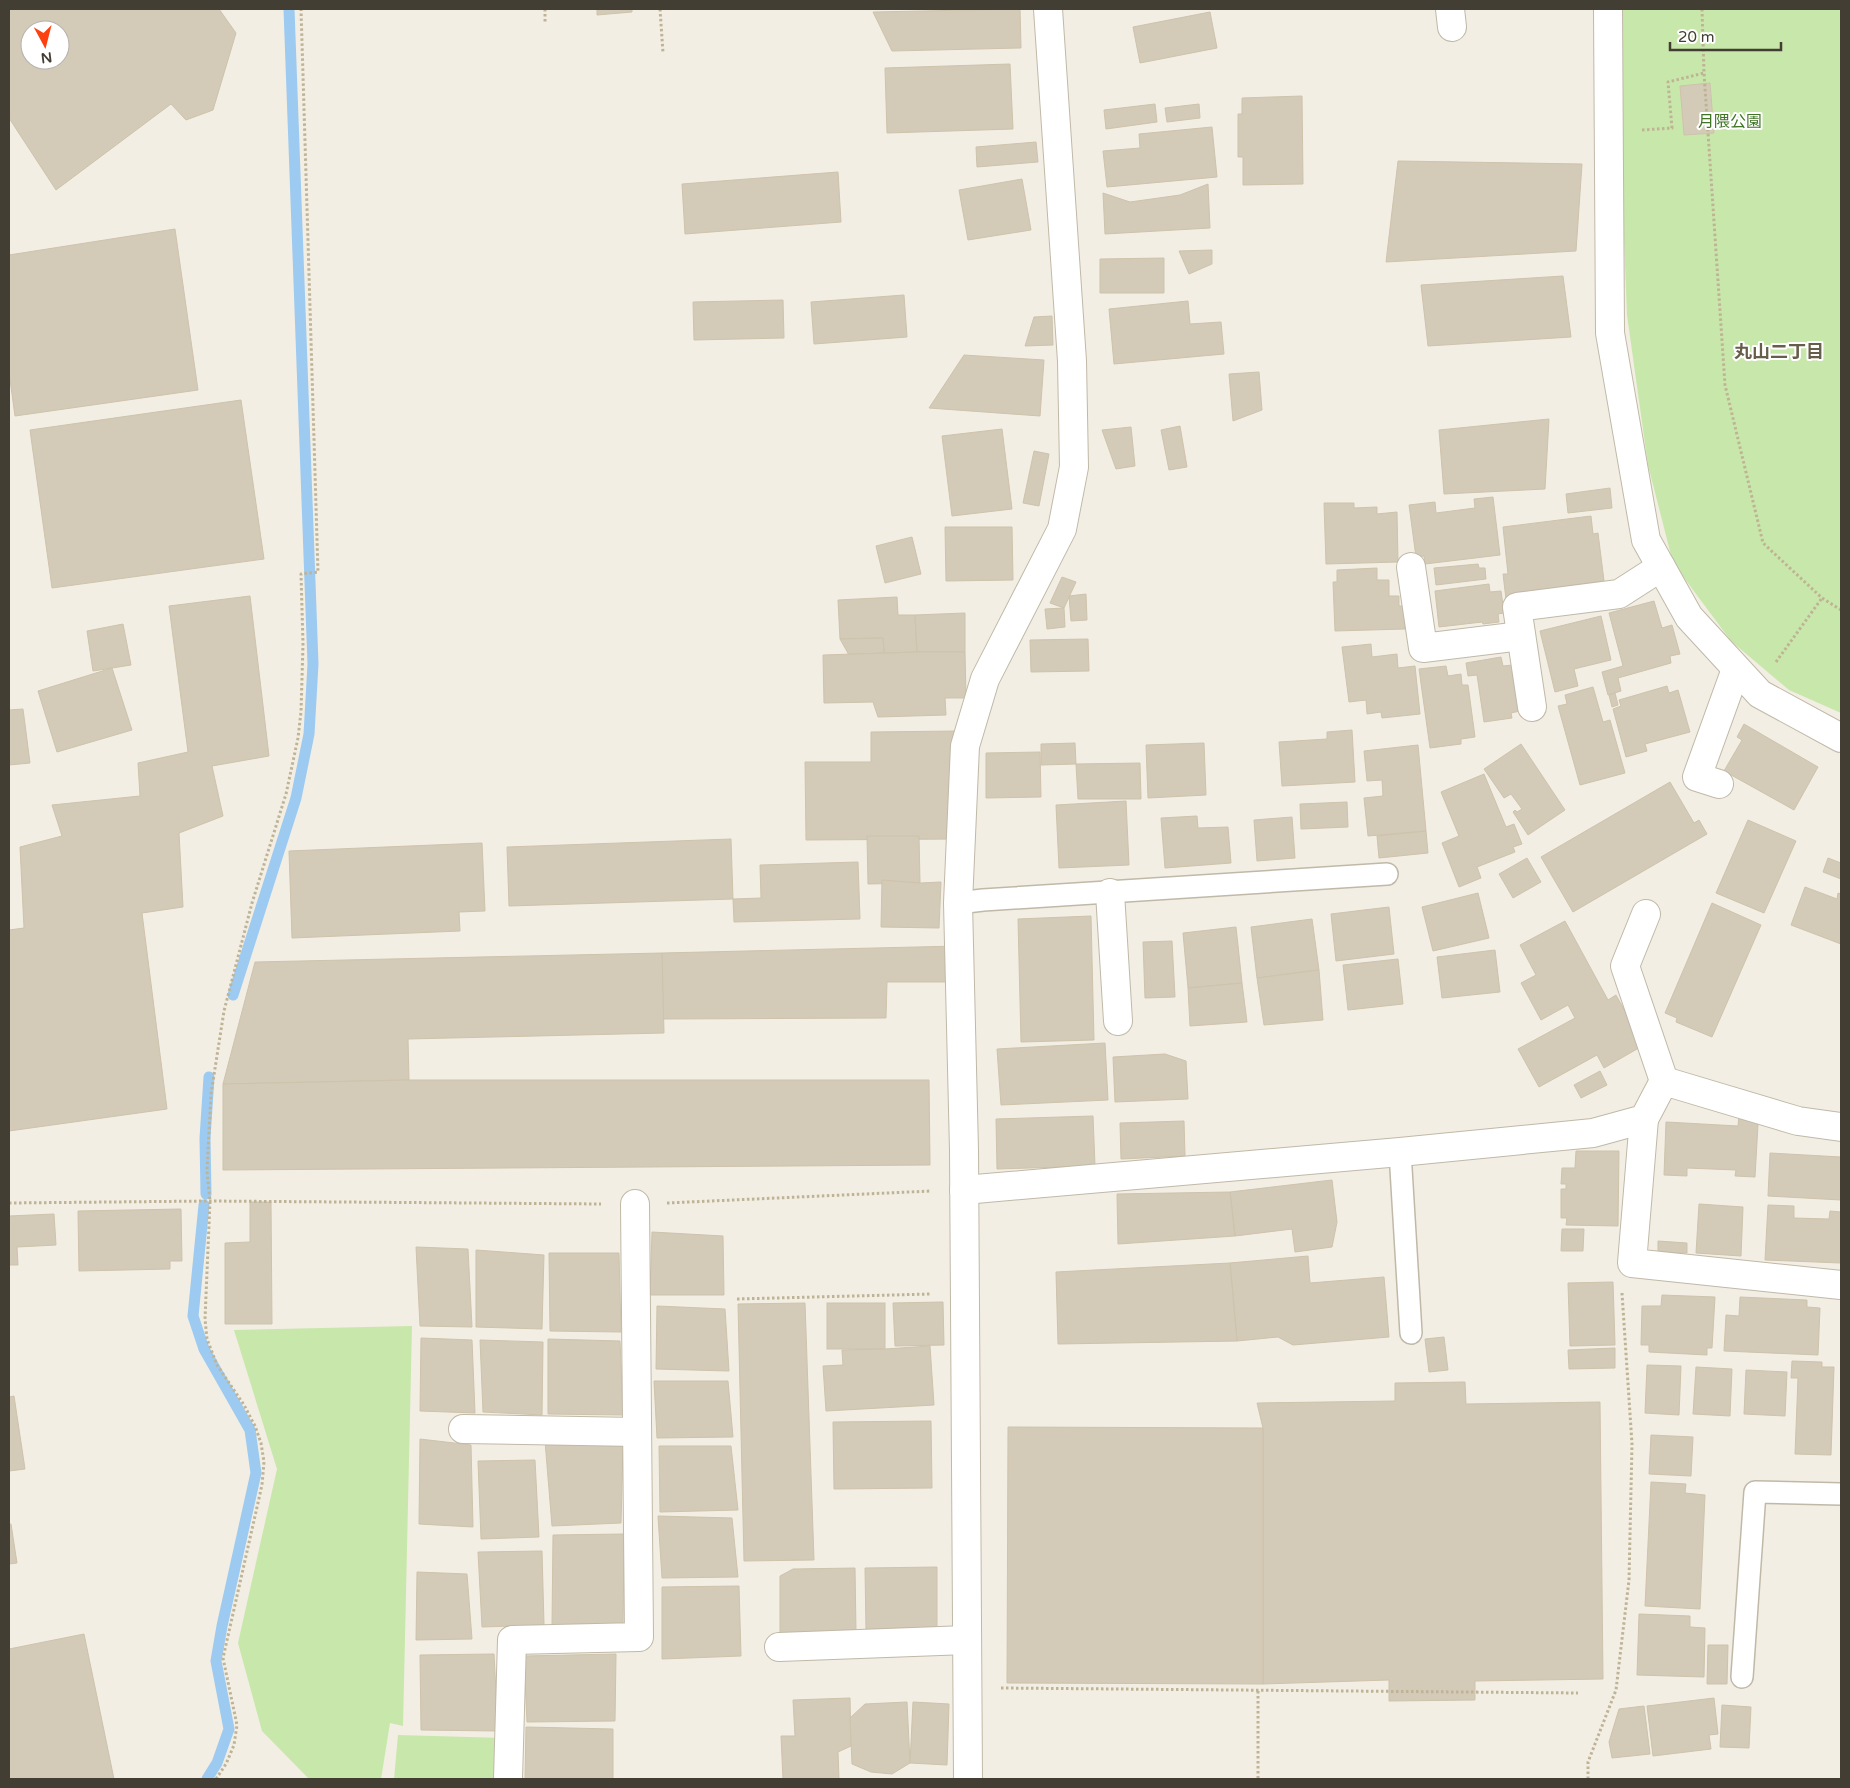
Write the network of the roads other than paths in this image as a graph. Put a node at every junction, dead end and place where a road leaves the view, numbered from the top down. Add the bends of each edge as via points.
1 (1048, 9) edge
2 (1608, 9) edge
3 (1411, 567) dead end
4 (1661, 567) junction
5 (1521, 636) junction
6 (1736, 669) junction
7 (1532, 707) dead end
8 (1841, 738) edge
9 (1719, 784) dead end
10 (1387, 874) dead end
11 (1110, 893) junction
12 (958, 903) junction
13 (1646, 914) dead end
14 (1118, 1021) dead end
15 (1664, 1081) junction
16 (1644, 1119) junction
17 (1841, 1127) edge
18 (1400, 1152) junction
19 (964, 1190) junction
20 (635, 1204) road end
21 (1841, 1285) edge
22 (1412, 1333) dead end
23 (463, 1429) dead end
24 (637, 1432) junction
25 (1841, 1494) edge
26 (967, 1640) junction
27 (779, 1647) dead end
28 (1742, 1677) dead end
29 (508, 1779) edge
30 (968, 1779) edge

1 - 12 street via 1072,361 1074,467 1062,529 985,679 965,746
2 - 4 street via 1610,333 1646,540
3 - 5 street via 1423,648
4 - 5 street via 1620,594 1517,607
4 - 6 street via 1689,617
5 - 7 street
6 - 8 street via 1760,694
6 - 9 street via 1698,777
10 - 11 lane
11 - 12 lane
11 - 14 street
12 - 19 street
13 - 15 street via 1625,966
15 - 16 street
15 - 17 street via 1798,1121
16 - 18 street via 1593,1133
16 - 21 street via 1632,1263
18 - 19 street
18 - 22 lane
19 - 26 street
20 - 24 street
23 - 24 street
24 - 29 street via 639,1637 512,1640
25 - 28 lane via 1755,1492
26 - 27 street
26 - 30 street

